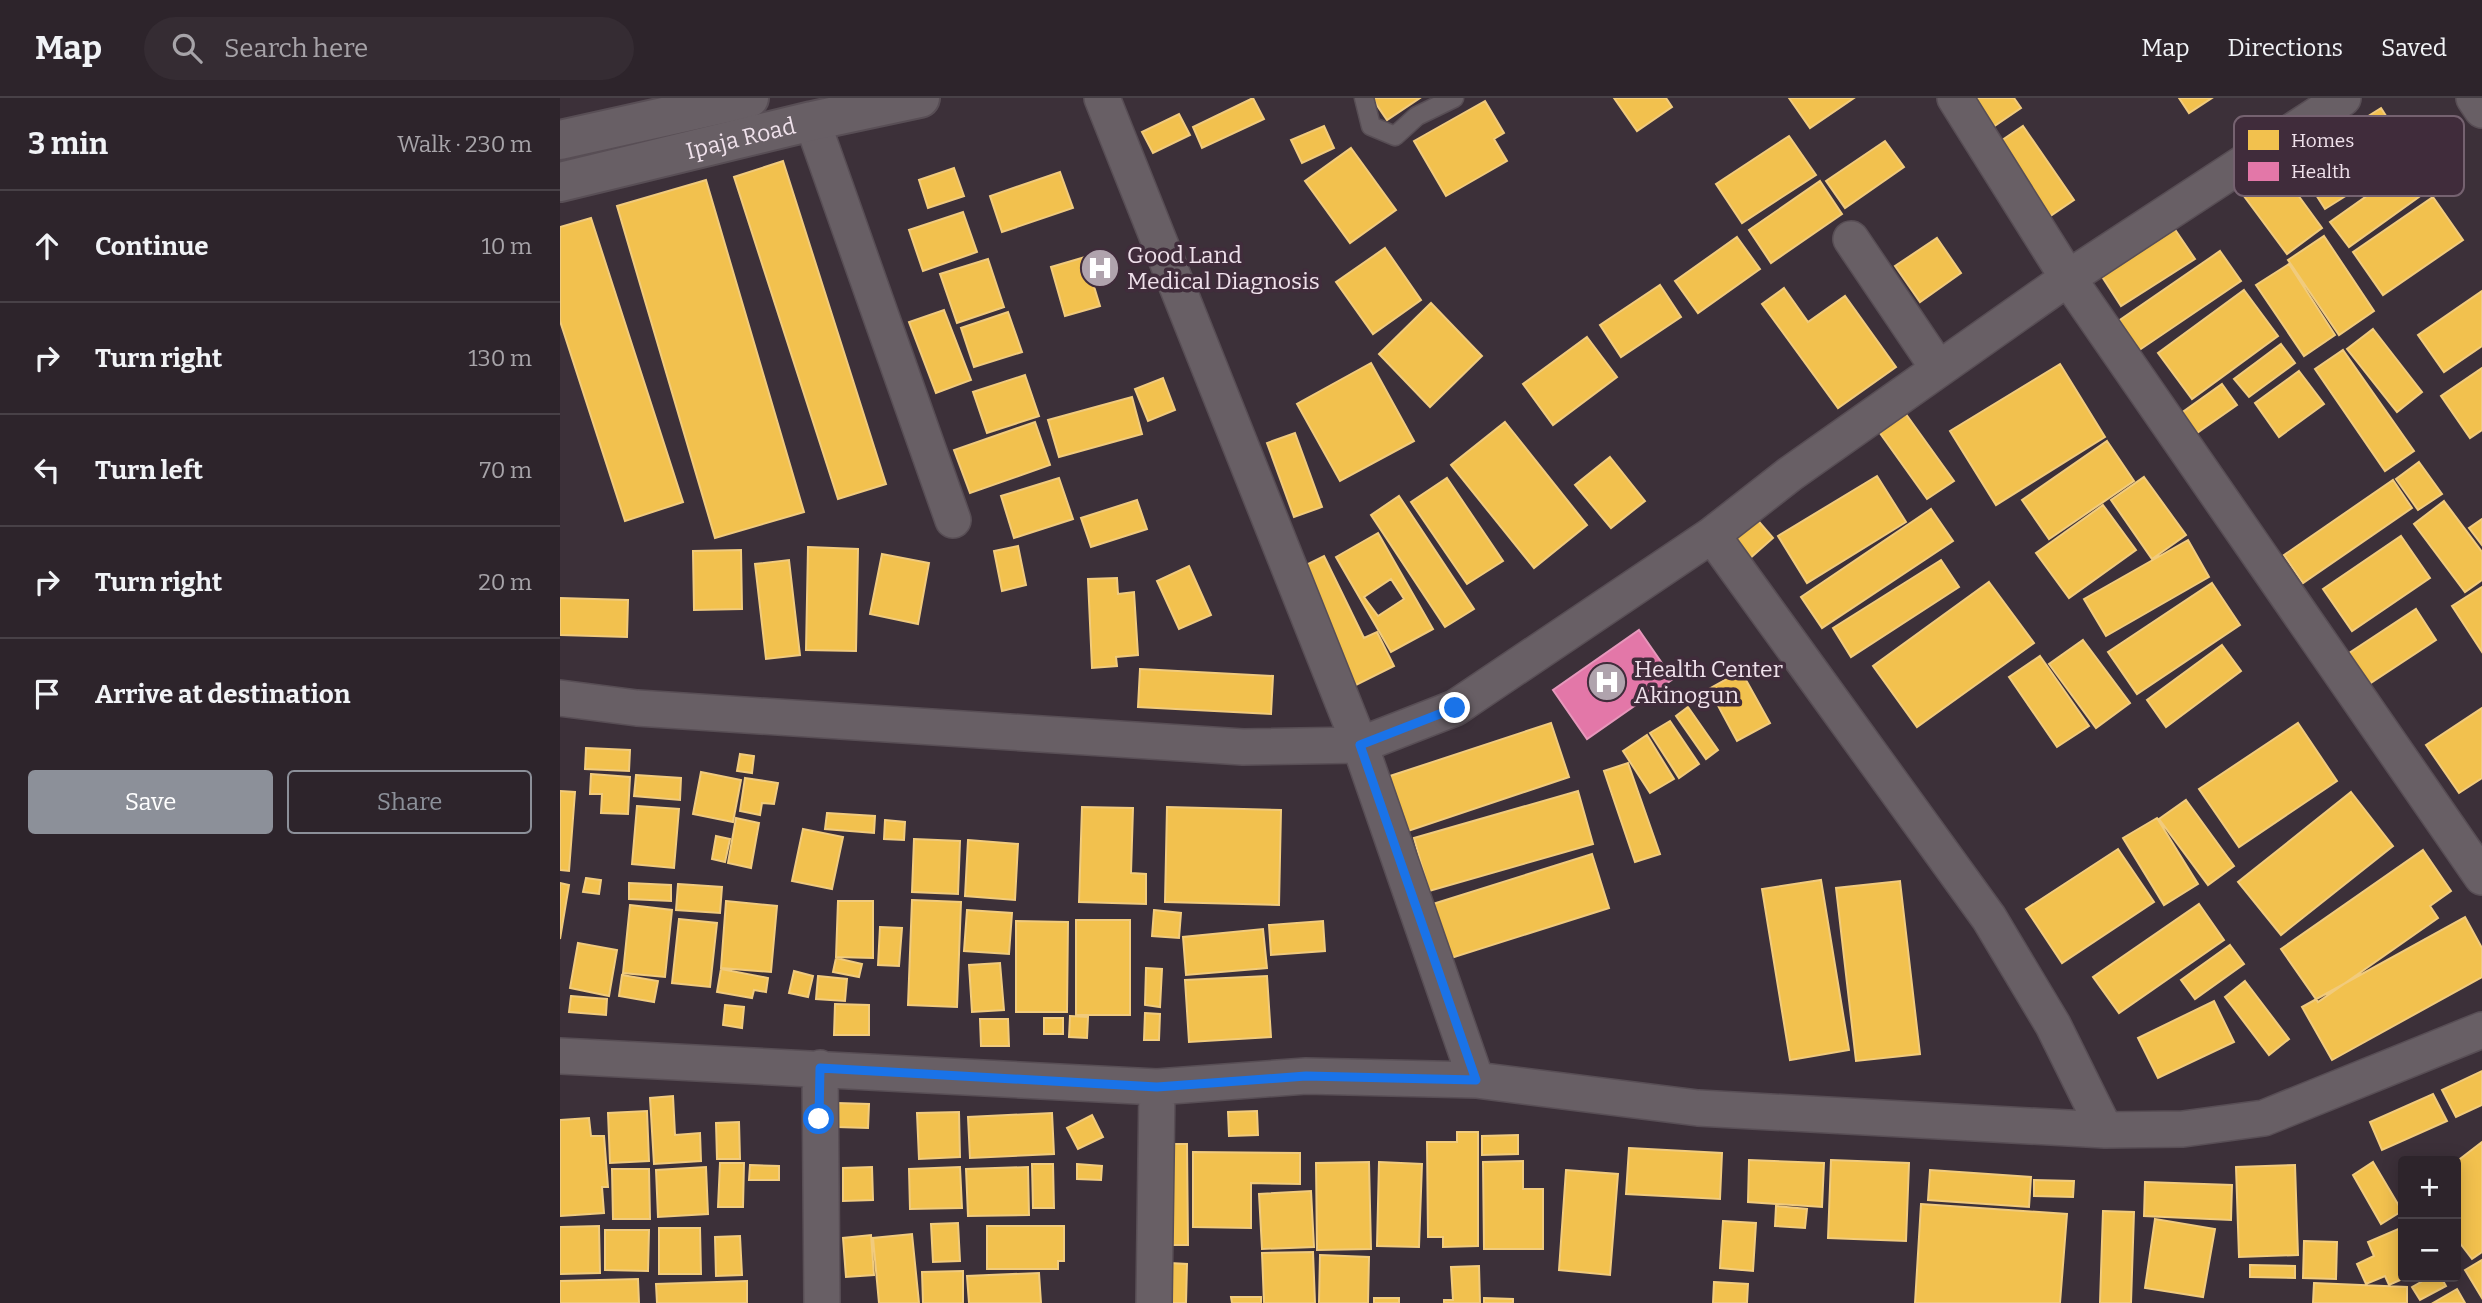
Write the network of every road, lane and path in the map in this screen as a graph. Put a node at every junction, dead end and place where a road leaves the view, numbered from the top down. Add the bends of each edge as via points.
1 (749, 98) edge
2 (920, 98) edge
3 (1102, 98) edge
4 (1364, 98) edge
5 (1454, 98) edge
6 (1955, 98) edge
7 (2343, 98) edge
8 (2474, 98) edge
9 (2482, 110) edge
10 (2316, 116) edge
11 (812, 121) junction
12 (560, 141) edge
13 (2234, 169) edge
14 (560, 182) edge
15 (1851, 239) dead end
16 (2068, 278) junction
17 (1938, 368) junction
18 (953, 520) dead end
19 (1712, 535) junction
20 (560, 698) edge
21 (1360, 745) junction
22 (2482, 877) edge
23 (2482, 1030) edge
24 (560, 1056) edge
25 (820, 1068) junction
26 (1476, 1080) junction
27 (1157, 1087) junction
28 (2105, 1130) junction
29 (822, 1303) edge
30 (1154, 1303) edge

1 - 12 main road, Ipaja Road
2 - 11 main road, Ipaja Road
3 - 21 street
4 - 5 lane via 1371,126 1395,136 1417,116
6 - 16 street
7 - 10 street
8 - 9 street
11 - 14 main road, Ipaja Road
11 - 18 street
13 - 16 street
15 - 17 street
16 - 17 street
16 - 22 street
17 - 19 street
19 - 21 street via 1455,708
19 - 28 street via 1989,918 2053,1026
20 - 21 street via 636,708 1243,747
21 - 26 street
23 - 28 street via 2264,1118 2183,1129
24 - 25 street
25 - 27 street
25 - 29 street
26 - 27 street via 1306,1076
26 - 28 street via 1698,1108
27 - 30 street

